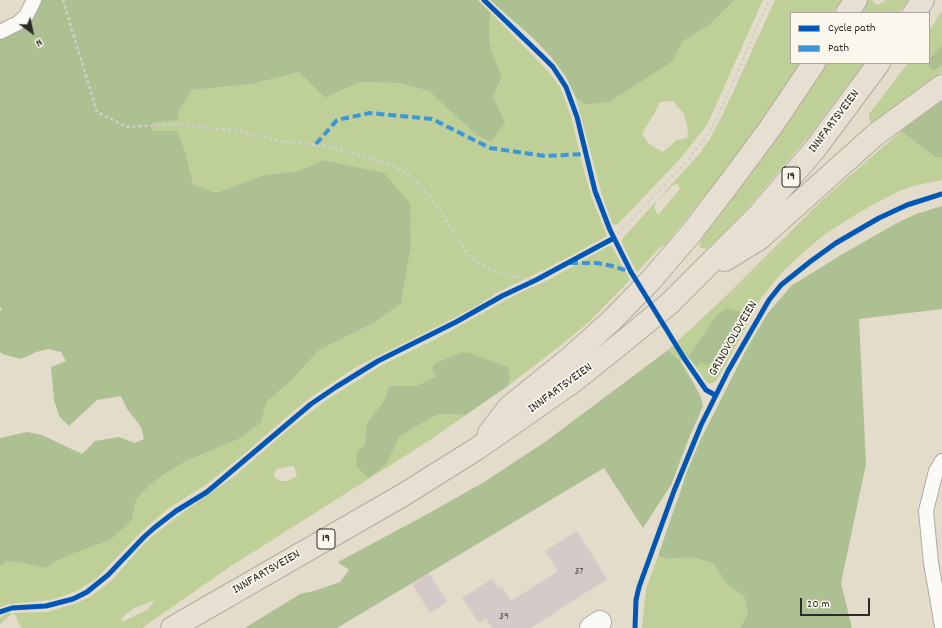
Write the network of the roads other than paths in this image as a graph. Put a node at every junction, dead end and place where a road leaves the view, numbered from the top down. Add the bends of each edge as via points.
1 (34, 0) edge
2 (856, 0) edge
3 (923, 0) edge
4 (848, 12) edge
5 (915, 12) edge
6 (0, 32) edge
7 (813, 64) edge
8 (879, 64) edge
9 (942, 86) edge
10 (692, 282) junction
11 (478, 448) junction
12 (942, 461) edge
13 (942, 626) edge
14 (172, 628) edge

1 - 6 lane via 26,16
2 - 4 highway
3 - 5 highway
7 - 11 highway via 731,181 656,274 612,321 509,407
8 - 10 highway, INNFARTSVEIEN / 19 via 815,149 760,213
9 - 10 highway via 875,135 759,238
10 - 11 highway, INNFARTSVEIEN / 19 via 574,381
11 - 14 highway, INNFARTSVEIEN / 19 via 403,495
12 - 13 lane via 936,471 926,511 931,564

